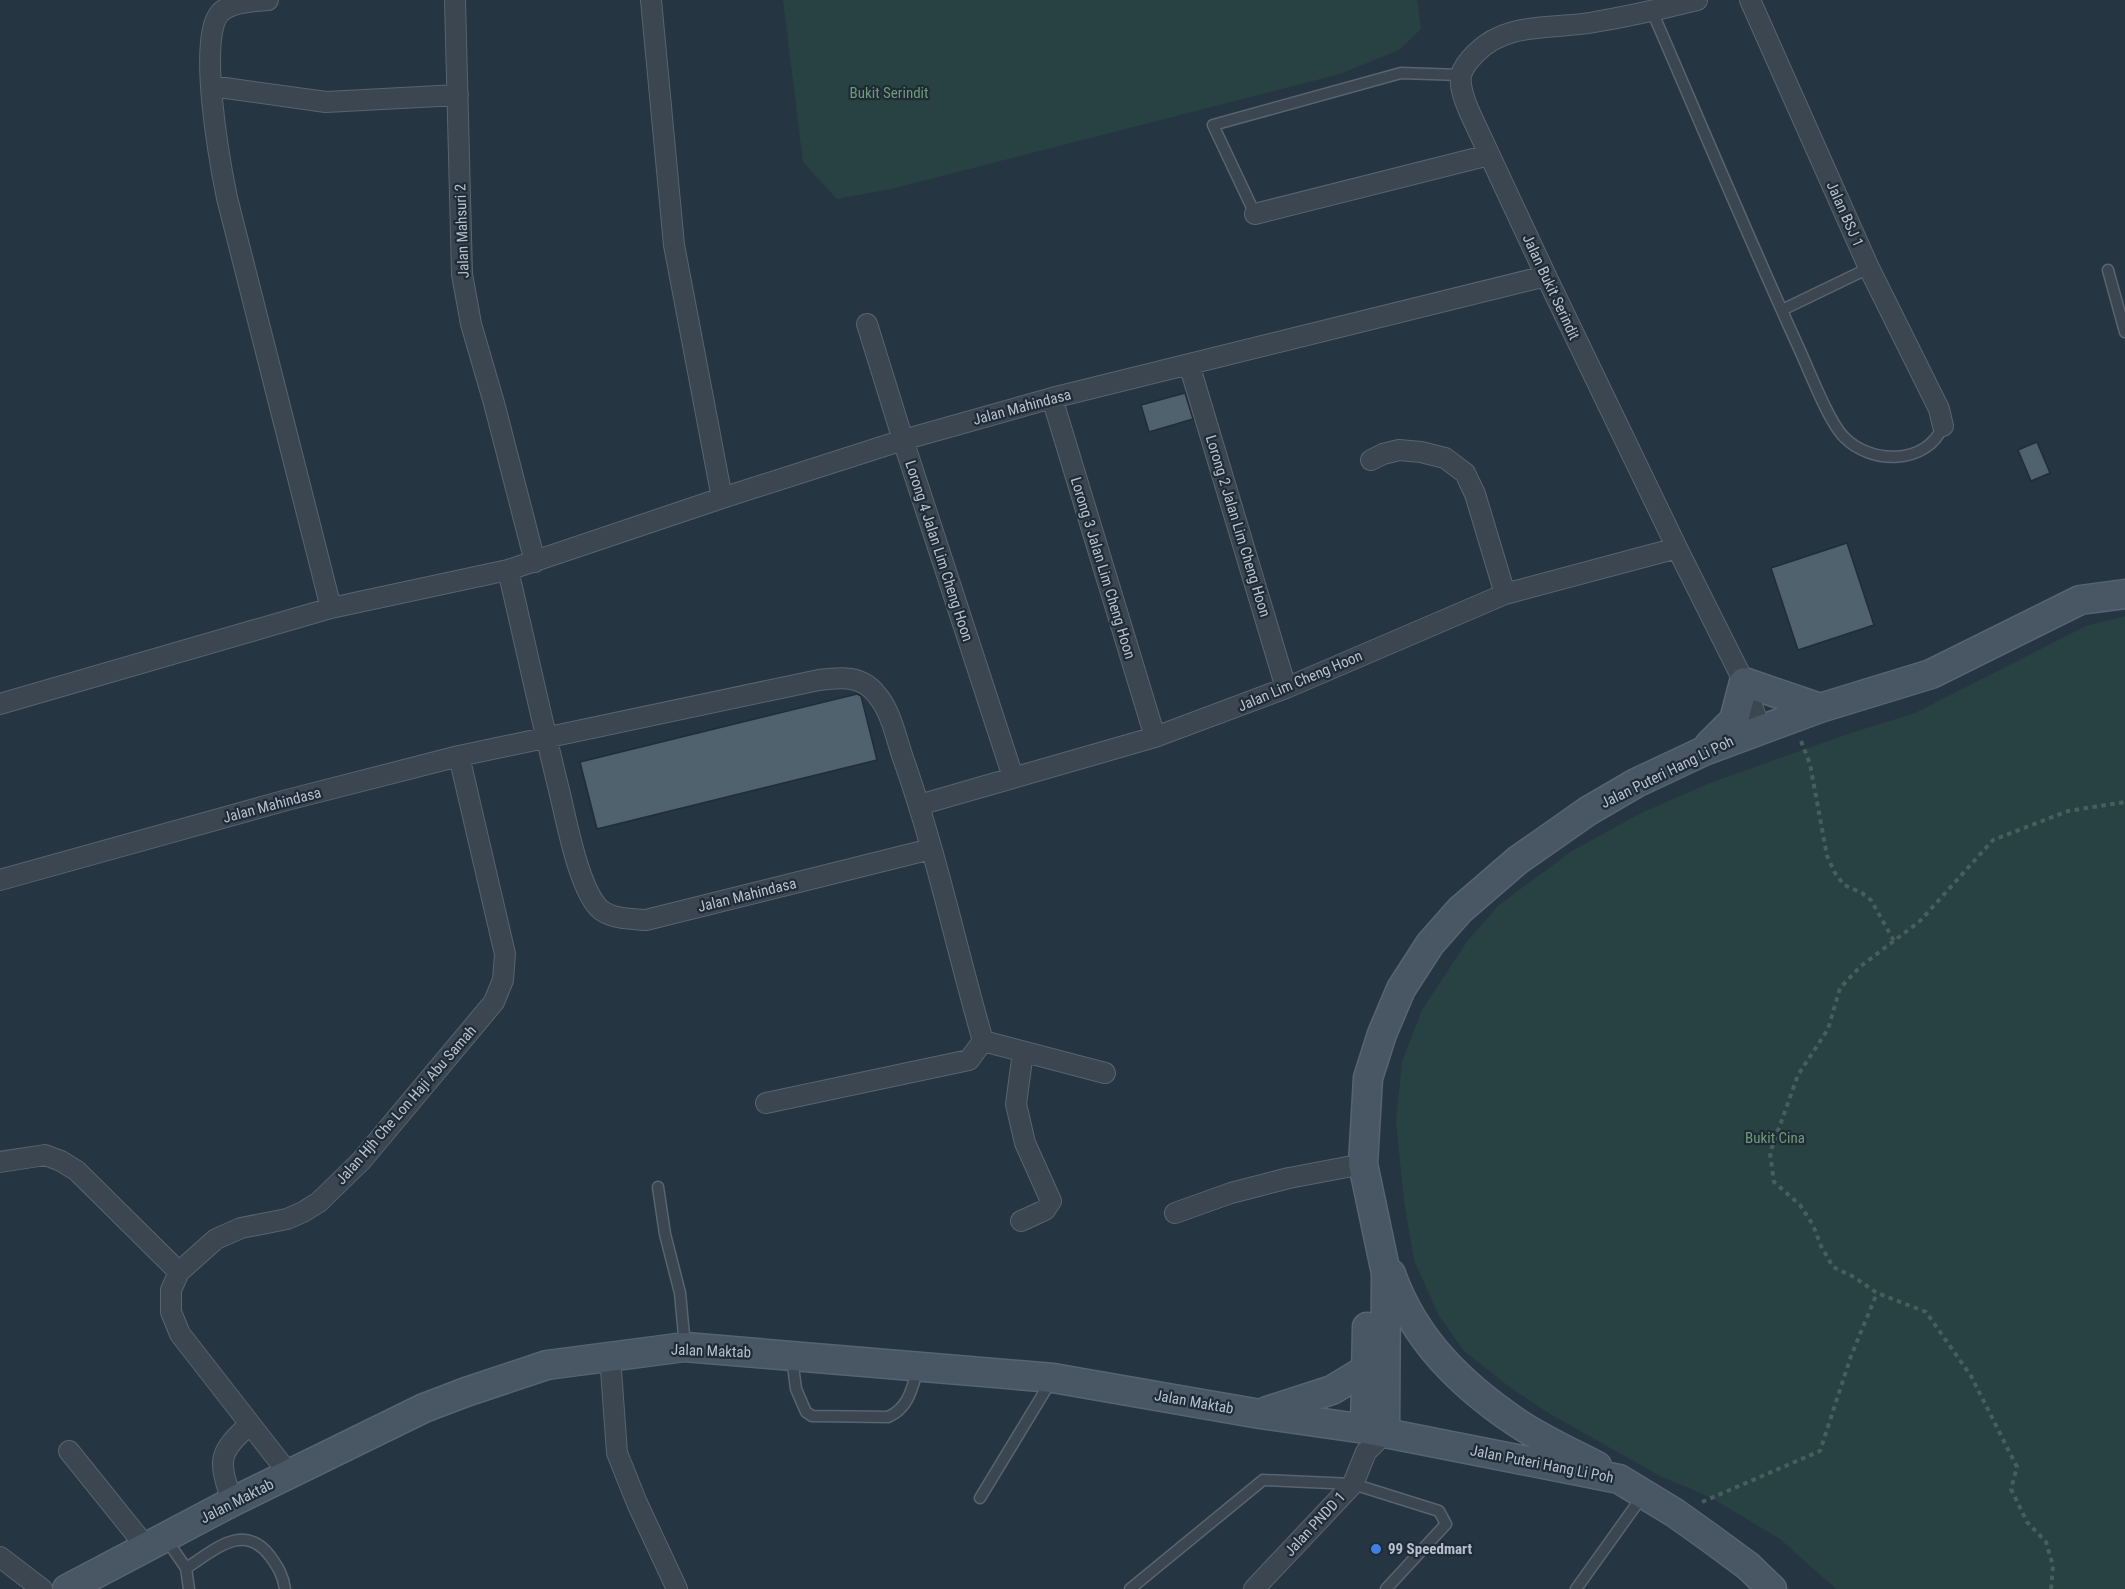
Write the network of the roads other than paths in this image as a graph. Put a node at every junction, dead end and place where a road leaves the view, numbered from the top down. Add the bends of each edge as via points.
1 (268, 0) edge
2 (455, 0) edge
3 (651, 0) edge
4 (1697, 0) edge
5 (1750, 0) edge
6 (1652, 11) junction
7 (1461, 75) junction
8 (211, 86) junction
9 (458, 95) junction
10 (1489, 155) junction
11 (1255, 213) joint
12 (1869, 268) junction
13 (2108, 270) dead end
14 (1545, 276) junction
15 (1782, 310) junction
16 (867, 324) dead end
17 (2125, 332) edge
18 (1189, 364) junction
19 (1052, 398) junction
20 (1943, 426) joint
21 (903, 440) junction
22 (1371, 460) dead end
23 (722, 498) junction
24 (1677, 548) junction
25 (535, 561) junction
26 (508, 570) junction
27 (2125, 580) edge
28 (1505, 594) junction
29 (2125, 594) edge
30 (2080, 600) junction
31 (331, 608) junction
32 (1744, 682) junction
33 (1286, 688) junction
34 (0, 704) edge
35 (1820, 708) junction
36 (1760, 729) junction
37 (546, 737) junction
38 (1155, 737) junction
39 (1704, 751) junction
40 (459, 756) junction
41 (1013, 777) junction
42 (919, 805) junction
43 (931, 849) junction
44 (0, 880) edge
45 (983, 1041) junction
46 (1023, 1052) junction
47 (1105, 1073) dead end
48 (766, 1103) dead end
49 (0, 1162) edge
50 (1363, 1164) junction
51 (658, 1187) dead end
52 (1175, 1213) dead end
53 (1021, 1221) dead end
54 (1377, 1235) junction
55 (179, 1272) junction
56 (685, 1347) junction
57 (792, 1355) junction
58 (609, 1356) junction
59 (919, 1366) junction
60 (1365, 1370) junction
61 (1053, 1378) junction
62 (1260, 1414) junction
63 (250, 1424) junction
64 (1372, 1438) junction
65 (69, 1451) dead end
66 (289, 1474) junction
67 (1620, 1479) junction
68 (1353, 1484) junction
69 (1644, 1494) junction
70 (980, 1498) dead end
71 (232, 1502) junction
72 (156, 1543) junction
73 (0, 1557) edge
74 (186, 1568) junction
75 (73, 1588) edge
76 (42, 1589) edge
77 (189, 1589) edge
78 (285, 1589) edge
79 (677, 1589) edge
80 (1130, 1589) edge
81 (1254, 1589) edge
82 (1386, 1589) edge
83 (1576, 1589) edge
84 (1772, 1589) edge

1 - 8 street via 242,3 221,12 211,30
2 - 9 street, Jalan Mahsuri 2
3 - 23 street via 674,245
4 - 6 street
5 - 12 street, Jalan BSJ 1
6 - 7 street via 1522,29 1501,36 1482,46 1468,60
6 - 15 lane
7 - 10 street, Jalan Bukit Serindit via 1463,94
7 - 11 lane via 1401,73 1213,125
8 - 9 street via 326,102
8 - 31 street via 216,144 227,198
9 - 25 street, Jalan Mahsuri 2 via 462,274 471,324
10 - 11 street
10 - 14 street, Jalan Bukit Serindit
12 - 15 lane
12 - 20 street, Jalan BSJ 1 via 1939,409
13 - 17 lane
14 - 18 street, Jalan Mahindasa
14 - 24 street, Jalan Bukit Serindit
15 - 20 lane via 1828,411 1843,436 1860,450 1901,457 1926,447 1938,437
16 - 21 street, Lorong 4 Jalan Lim Cheng Hoon
18 - 19 street, Jalan Mahindasa
18 - 33 street, Lorong 2 Jalan Lim Cheng Hoon
19 - 21 street, Jalan Mahindasa
19 - 38 street, Lorong 3 Jalan Lim Cheng Hoon
21 - 23 street, Jalan Mahindasa
21 - 41 street, Lorong 4 Jalan Lim Cheng Hoon
22 - 28 street via 1399,450 1422,452 1445,458 1465,472
23 - 25 street, Jalan Mahindasa
24 - 28 street, Jalan Lim Cheng Hoon
24 - 32 street, Jalan Bukit Serindit
25 - 26 street, Jalan Mahindasa
26 - 31 street, Jalan Mahindasa
26 - 37 street, Jalan Mahindasa
27 - 30 main road
28 - 33 street, Jalan Lim Cheng Hoon
29 - 30 main road, Jalan Puteri Hang Li Poh
30 - 35 main road, Jalan Puteri Hang Li Poh via 1931,674
31 - 34 street, Jalan Mahindasa
32 - 35 main road
32 - 36 street, Jalan Bukit Serindit
32 - 39 main road via 1734,720
33 - 38 street, Jalan Lim Cheng Hoon
35 - 36 main road, Jalan Puteri Hang Li Poh
36 - 39 main road, Jalan Puteri Hang Li Poh
37 - 40 street, Jalan Mahindasa
37 - 42 street, Jalan Mahindasa via 842,677 862,681 878,695
37 - 43 street, Jalan Mahindasa via 588,892 601,910 622,918 646,920
38 - 41 street, Jalan Lim Cheng Hoon
39 - 50 main road, Jalan Puteri Hang Li Poh via 1636,783 1570,823 1518,860 1460,910 1431,945 1401,989 1368,1078
40 - 44 street, Jalan Mahindasa
40 - 55 street, Jalan Hjh Che Lon Haji Abu Samah via 505,954 503,980 494,1002 361,1161 319,1202 287,1219 241,1228 216,1239
41 - 42 street, Jalan Lim Cheng Hoon
42 - 43 street, Jalan Mahindasa
43 - 45 street, Jalan Mahindasa
45 - 46 street
45 - 48 street via 969,1060
46 - 47 street
46 - 53 street via 1016,1104 1025,1143 1051,1201 1045,1210
49 - 55 street via 45,1155 61,1161 77,1171
50 - 52 street via 1231,1193
50 - 54 main road, Jalan Puteri Hang Li Poh
51 - 56 lane via 680,1293
54 - 60 main road, Jalan Puteri Hang Li Poh via 1369,1274
54 - 64 main road, Jalan Puteri Hang Li Poh via 1386,1273
54 - 67 main road via 1401,1302 1443,1361 1517,1423
55 - 63 street via 171,1290 171,1312 180,1334
56 - 57 main road, Jalan Maktab
56 - 58 main road, Jalan Maktab
57 - 59 main road, Jalan Maktab
57 - 59 lane via 796,1389 806,1412 812,1416 888,1417 908,1401
58 - 66 main road, Jalan Maktab via 547,1365 466,1392 424,1408
58 - 79 street via 617,1453
59 - 61 main road, Jalan Maktab
60 - 62 main road via 1332,1390
60 - 64 main road, Jalan Puteri Hang Li Poh
61 - 62 main road, Jalan Maktab
61 - 70 lane
62 - 64 main road, Jalan Maktab
63 - 66 street
63 - 71 street via 231,1441 224,1457 223,1473
64 - 67 main road, Jalan Puteri Hang Li Poh
64 - 68 street, Jalan PNDD 1
65 - 72 street
66 - 71 main road, Jalan Maktab
67 - 69 main road, Jalan Puteri Hang Li Poh
68 - 80 lane via 1263,1480
68 - 81 street, Jalan PNDD 1
68 - 82 lane via 1439,1511 1446,1524
69 - 83 lane
69 - 84 main road, Jalan Puteri Hang Li Poh via 1748,1566
71 - 72 main road, Jalan Maktab
72 - 74 lane
72 - 75 main road, Jalan Maktab
73 - 76 street
74 - 77 lane
74 - 78 lane via 227,1543 251,1539 262,1545 281,1570

